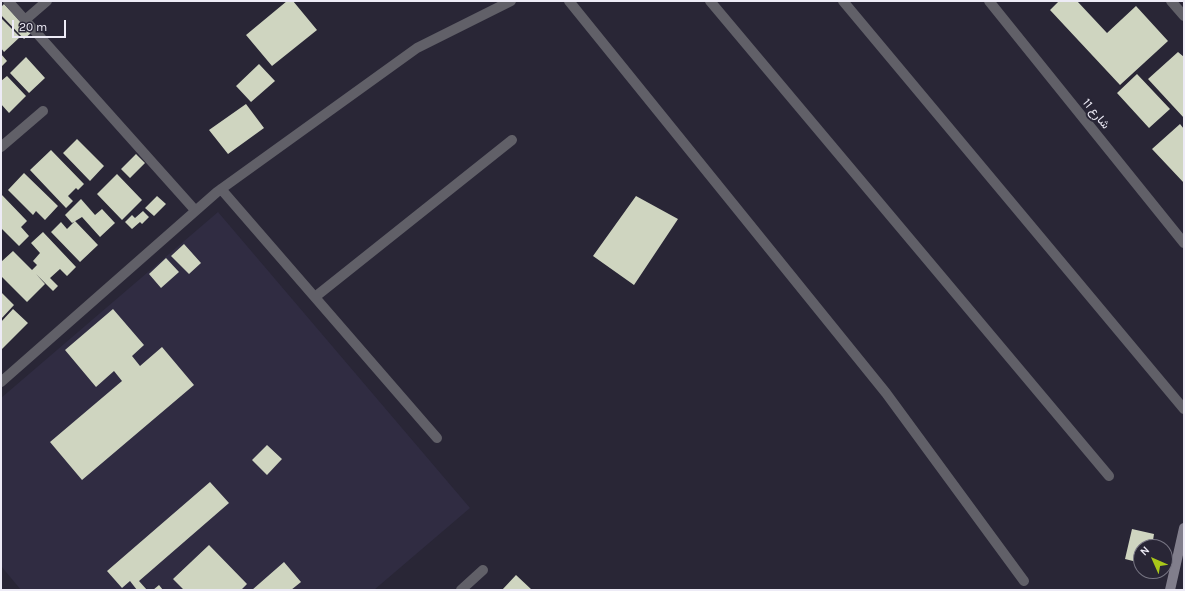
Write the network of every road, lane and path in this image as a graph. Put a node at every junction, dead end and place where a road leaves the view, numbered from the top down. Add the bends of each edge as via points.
1 (8, 1) edge
2 (46, 1) edge
3 (511, 1) edge
4 (569, 1) edge
5 (710, 1) edge
6 (843, 1) edge
7 (989, 1) edge
8 (1171, 1) edge
9 (1184, 16) edge
10 (25, 20) junction
11 (43, 111) dead end
12 (512, 140) dead end
13 (1, 147) edge
14 (221, 189) junction
15 (194, 210) junction
16 (1184, 243) edge
17 (315, 297) junction
18 (1, 382) edge
19 (1184, 409) edge
20 (437, 438) dead end
21 (1109, 476) dead end
22 (1184, 528) edge
23 (483, 570) dead end
24 (1024, 581) dead end
25 (460, 590) edge
26 (1170, 590) edge

1 - 10 street
2 - 10 street
3 - 14 street via 417,48
4 - 24 street via 886,393
5 - 21 street
6 - 19 street
7 - 16 street, شارع 11
8 - 9 street
10 - 15 street
11 - 13 street
12 - 17 street
14 - 15 street
14 - 17 street
15 - 18 street
17 - 20 street
22 - 26 street
23 - 25 street

